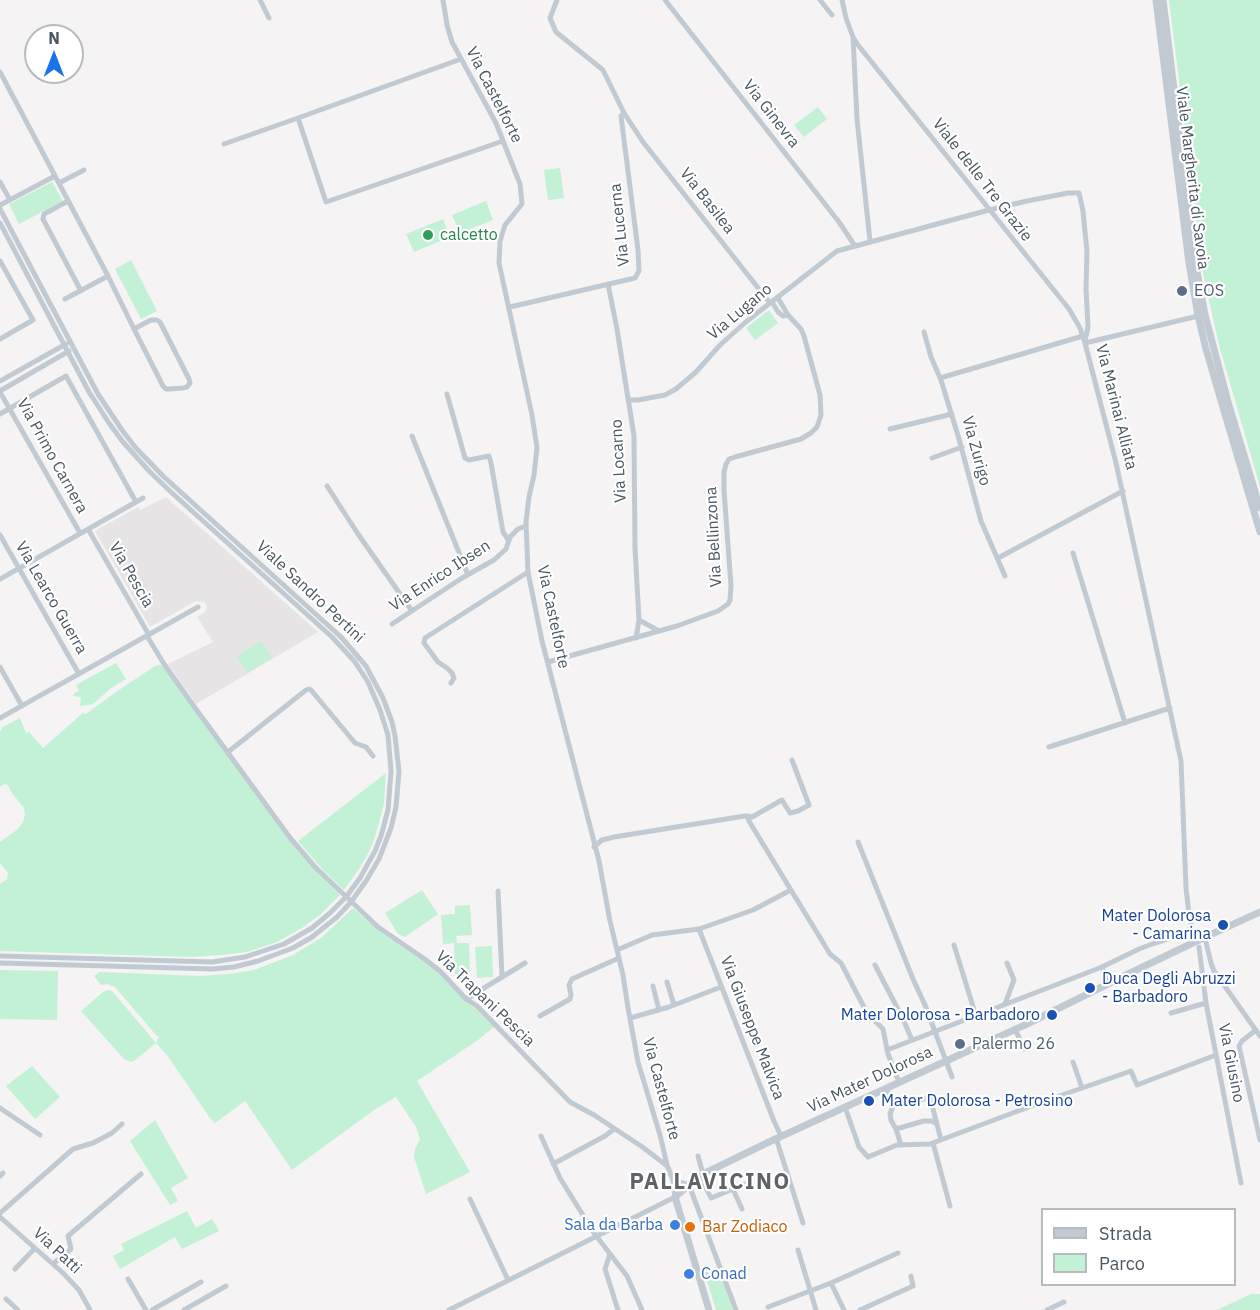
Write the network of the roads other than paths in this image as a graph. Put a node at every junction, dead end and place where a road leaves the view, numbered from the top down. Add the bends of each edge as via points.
1 (260, 0) edge
2 (443, 0) edge
3 (557, 0) edge
4 (665, 0) edge
5 (820, 0) edge
6 (842, 0) edge
7 (1156, 0) edge
8 (1163, 0) edge
9 (832, 15) dead end
10 (269, 18) dead end
11 (853, 37) junction
12 (461, 59) junction
13 (0, 72) edge
14 (624, 113) junction
15 (298, 118) junction
16 (503, 141) junction
17 (225, 144) dead end
18 (84, 170) dead end
19 (55, 176) junction
20 (0, 182) edge
21 (59, 183) junction
22 (10, 200) junction
23 (69, 201) junction
24 (0, 207) edge
25 (989, 210) junction
26 (0, 223) edge
27 (870, 241) junction
28 (855, 246) junction
29 (0, 261) edge
30 (108, 276) junction
31 (608, 284) junction
32 (81, 291) junction
33 (65, 299) dead end
34 (773, 301) junction
35 (510, 307) junction
36 (1198, 316) junction
37 (134, 329) junction
38 (924, 332) dead end
39 (0, 339) edge
40 (1084, 339) junction
41 (70, 342) junction
42 (64, 345) junction
43 (74, 349) junction
44 (68, 352) junction
45 (940, 378) junction
46 (0, 381) edge
47 (0, 391) edge
48 (447, 394) dead end
49 (629, 400) junction
50 (9, 408) junction
51 (0, 414) edge
52 (952, 414) junction
53 (890, 429) dead end
54 (412, 436) dead end
55 (962, 447) junction
56 (932, 458) dead end
57 (327, 486) dead end
58 (1123, 491) junction
59 (143, 498) dead end
60 (136, 502) junction
61 (1260, 508) edge
62 (526, 526) junction
63 (88, 529) junction
64 (1260, 532) edge
65 (80, 533) junction
66 (0, 535) edge
67 (509, 541) junction
68 (1073, 553) dead end
69 (998, 558) junction
70 (19, 568) junction
71 (528, 572) junction
72 (468, 575) junction
73 (1005, 576) dead end
74 (0, 579) edge
75 (198, 607) dead end
76 (412, 611) junction
77 (639, 620) junction
78 (392, 624) dead end
79 (659, 631) junction
80 (148, 636) junction
81 (636, 638) junction
82 (548, 662) junction
83 (0, 667) edge
84 (79, 674) junction
85 (451, 683) dead end
86 (22, 706) junction
87 (1170, 708) junction
88 (0, 718) edge
89 (1125, 723) junction
90 (1049, 747) dead end
91 (228, 752) junction
92 (373, 756) dead end
93 (792, 760) dead end
94 (748, 816) junction
95 (858, 842) dead end
96 (594, 846) junction
97 (791, 890) junction
98 (498, 891) dead end
99 (346, 897) junction
100 (351, 902) junction
101 (1260, 912) edge
102 (699, 929) junction
103 (1202, 941) junction
104 (954, 945) dead end
105 (617, 950) junction
106 (0, 956) edge
107 (619, 958) junction
108 (0, 963) edge
109 (525, 963) dead end
110 (1008, 963) dead end
111 (875, 965) dead end
112 (1102, 967) junction
113 (502, 976) junction
114 (667, 982) dead end
115 (1109, 984) junction
116 (653, 986) dead end
117 (721, 987) junction
118 (466, 999) junction
119 (1206, 1003) junction
120 (1005, 1004) junction
121 (674, 1005) junction
122 (659, 1010) junction
123 (1171, 1013) dead end
124 (540, 1016) dead end
125 (976, 1016) junction
126 (630, 1018) junction
127 (1015, 1029) junction
128 (935, 1030) junction
129 (1256, 1030) junction
130 (1260, 1036) edge
131 (912, 1040) junction
132 (1024, 1049) dead end
133 (887, 1050) junction
134 (1216, 1055) junction
135 (946, 1060) junction
136 (1073, 1062) dead end
137 (952, 1077) dead end
138 (899, 1082) junction
139 (886, 1088) junction
140 (1082, 1088) junction
141 (893, 1106) junction
142 (845, 1107) junction
143 (0, 1108) edge
144 (122, 1124) dead end
145 (937, 1124) junction
146 (614, 1129) junction
147 (896, 1129) junction
148 (40, 1135) dead end
149 (541, 1136) dead end
150 (779, 1137) junction
151 (941, 1140) junction
152 (1260, 1140) edge
153 (932, 1144) junction
154 (902, 1145) junction
155 (698, 1156) dead end
156 (553, 1164) junction
157 (667, 1165) junction
158 (141, 1174) dead end
159 (702, 1175) junction
160 (673, 1180) junction
161 (748, 1183) dead end
162 (1241, 1183) dead end
163 (689, 1185) junction
164 (733, 1189) junction
165 (675, 1197) junction
166 (470, 1199) dead end
167 (950, 1206) dead end
168 (742, 1209) dead end
169 (0, 1215) edge
170 (803, 1223) dead end
171 (597, 1237) junction
172 (35, 1248) junction
173 (798, 1251) dead end
174 (898, 1253) dead end
175 (610, 1254) junction
176 (53, 1264) junction
177 (15, 1269) dead end
178 (721, 1269) junction
179 (911, 1276) dead end
180 (699, 1278) junction
181 (128, 1279) dead end
182 (508, 1281) junction
183 (201, 1282) dead end
184 (831, 1283) junction
185 (226, 1286) dead end
186 (810, 1292) junction
187 (6, 1299) dead end
188 (1064, 1302) dead end
189 (768, 1307) dead end
190 (18, 1310) edge
191 (90, 1310) edge
192 (146, 1310) edge
193 (152, 1310) edge
194 (184, 1310) edge
195 (449, 1310) edge
196 (618, 1310) edge
197 (642, 1310) edge
198 (709, 1310) edge
199 (736, 1310) edge
200 (816, 1310) edge
201 (844, 1310) edge
202 (860, 1310) edge
203 (1047, 1310) edge

1 - 10 street
2 - 12 street, Via Castelforte via 449,34
3 - 14 street, Via Basilea via 550,18 556,32 603,70
4 - 28 street, Via Ginevra
5 - 9 street
6 - 11 street
7 - 36 street, Viale Margherita di Savoia
8 - 61 street, Viale Margherita di Savoia via 1205,315
11 - 25 street, Viale delle Tre Grazie
11 - 27 street
12 - 15 street
12 - 16 street, Via Castelforte
13 - 19 street
14 - 31 street, Via Lucerna via 621,116 639,272 635,278
14 - 34 street, Via Basilea
15 - 16 street via 326,202
15 - 17 street
16 - 35 street, Via Castelforte via 522,195 522,204 505,225 500,241 499,263
18 - 21 street
19 - 21 street
19 - 22 street
20 - 22 street
21 - 23 street
22 - 24 street
23 - 30 street
23 - 32 street via 44,214 44,219
24 - 41 street, Viale Sandro Pertini
25 - 27 street, Via Marinai Alliata
25 - 40 street, Viale delle Tre Grazie via 1069,309
25 - 40 street, Via Marinai Alliata via 1079,193 1087,252 1088,327
26 - 42 street, Viale Sandro Pertini
27 - 28 street, Via Lugano
28 - 34 street, Via Lugano via 837,251
29 - 39 street via 33,320
30 - 32 street
30 - 37 street
31 - 35 street, Via Lucerna
31 - 49 street, Via Locarno
32 - 33 street
34 - 49 street, Via Lugano via 720,345 676,389 665,395
34 - 79 street, Via Bellinzona via 778,312 788,315 801,329 820,395 818,427 801,439 729,459 724,490 730,600 718,611
35 - 62 street, Via Castelforte via 537,448
36 - 40 street
36 - 64 street, Viale Margherita di Savoia
37 - 37 street via 164,388 187,387 189,379 160,322 152,320
38 - 45 street, Via Zurigo
40 - 45 street
40 - 58 street, Via Marinai Alliata
41 - 42 street
41 - 43 street, Viale Sandro Pertini
42 - 44 street, Viale Sandro Pertini
42 - 46 street
43 - 44 street
43 - 100 street, Viale Sandro Pertini via 104,403 135,447 341,637 377,686 395,736 399,771 396,807 379,859
44 - 47 street
44 - 99 street, Viale Sandro Pertini via 98,408 137,458 332,637 368,682 388,735 390,794 375,851
45 - 52 street, Via Zurigo
47 - 50 street, Via Primo Carnera
48 - 67 street via 465,458 489,456 503,532
49 - 77 street, Via Locarno via 634,436
50 - 51 street
50 - 60 street via 66,376
50 - 65 street, Via Primo Carnera
52 - 53 street
52 - 55 street, Via Zurigo
54 - 72 street
55 - 56 street
55 - 69 street, Via Zurigo via 981,521
57 - 76 street
58 - 69 street
58 - 87 street, Via Marinai Alliata
59 - 60 street
60 - 63 street
62 - 67 street, Via Enrico Ibsen via 518,529
62 - 71 street, Via Castelforte
63 - 65 street
63 - 80 street, Via Pescia
65 - 70 street
66 - 70 street, Via Learco Guerra
67 - 72 street, Via Enrico Ibsen via 494,560
68 - 89 street
69 - 73 street, Via Zurigo
70 - 74 street
70 - 84 street, Via Learco Guerra
71 - 82 street, Via Castelforte
71 - 85 street via 425,638 424,643 438,662 452,673
72 - 76 street, Via Enrico Ibsen
75 - 80 street
76 - 78 street, Via Enrico Ibsen
77 - 79 street
77 - 81 street, Via Locarno
79 - 81 street, Via Bellinzona
80 - 84 street
80 - 91 street, Via Trapani Pescia
81 - 82 street, Via Bellinzona
82 - 96 street, Via Castelforte
83 - 86 street
84 - 86 street
86 - 88 street
87 - 89 street
87 - 112 street, Via Marinai Alliata via 1181,761 1186,888 1193,931
89 - 90 street
91 - 92 street via 309,689 356,743
91 - 99 street, Via Trapani Pescia via 291,839
93 - 94 street via 809,805 790,813 782,800
94 - 96 street via 614,837
94 - 97 street
95 - 128 street
96 - 105 street, Via Castelforte
97 - 102 street via 753,910
97 - 133 street via 830,954 841,963 867,1013 883,1029
98 - 113 street
99 - 100 street, Via Trapani Pescia
99 - 106 street, Viale Sandro Pertini via 294,939 265,952 235,959 202,962
100 - 108 street, Viale Sandro Pertini via 302,943 234,967
100 - 118 street, Via Trapani Pescia via 378,927 435,966
101 - 103 street, Via Mater Dolorosa
102 - 105 street via 652,935
102 - 117 street, Via Giuseppe Malvica
103 - 115 street, Via Mater Dolorosa, bridge
103 - 119 street, Via Giusino
103 - 129 street via 1214,971
104 - 125 street
105 - 107 street, Via Castelforte
107 - 124 street via 572,979 570,999
107 - 126 street, Via Castelforte
109 - 113 street
110 - 120 street via 1014,980
111 - 131 street
112 - 115 street
112 - 120 street, Via Marinai Alliata
113 - 118 street
114 - 121 street
115 - 127 street, Via Mater Dolorosa
116 - 122 street
117 - 121 street
117 - 150 street, Via Giuseppe Malvica
118 - 146 street, Via Trapani Pescia via 570,1102
119 - 123 street
119 - 134 street, Via Giusino
120 - 125 street, Via Marinai Alliata
121 - 122 street
122 - 126 street
125 - 128 street, Via Marinai Alliata
126 - 157 street, Via Castelforte
127 - 132 street
127 - 135 street, Via Mater Dolorosa
128 - 131 street, Via Marinai Alliata
128 - 135 street
129 - 130 street
129 - 152 street via 1239,1046
131 - 133 street, Via Marinai Alliata
133 - 138 street
134 - 140 street via 1137,1085 1131,1071
134 - 162 street, Via Giusino
135 - 137 street
135 - 138 street, Via Mater Dolorosa
136 - 140 street
138 - 139 street, Via Mater Dolorosa
139 - 141 street
139 - 142 street, Via Mater Dolorosa
140 - 151 street
141 - 145 street via 930,1097
141 - 147 street via 890,1114
142 - 150 street, Via Mater Dolorosa
142 - 154 street via 859,1147 868,1157
143 - 148 street
144 - 169 street via 93,1143 73,1149
145 - 147 street via 932,1120
145 - 151 street
146 - 156 street
146 - 157 street, Via Trapani Pescia
147 - 154 street
149 - 156 street
150 - 159 street, Via Mater Dolorosa
150 - 170 street, Via Giuseppe Malvica
151 - 153 street
153 - 154 street
153 - 167 street
155 - 159 street
156 - 171 street
157 - 160 street, Via Castelforte
158 - 176 street via 68,1236 71,1249
159 - 163 street, Via Mater Dolorosa
159 - 164 street via 711,1198
160 - 163 street
160 - 165 street, Via Castelforte
161 - 164 street
163 - 165 street, Via Mater Dolorosa
163 - 178 street
164 - 168 street
165 - 171 street
165 - 180 street
166 - 182 street
169 - 172 street, Via Patti
171 - 175 street
171 - 182 street
172 - 176 street, Via Patti
172 - 177 street
173 - 186 street
174 - 184 street
175 - 196 street via 606,1269
175 - 197 street via 627,1276
176 - 191 street, Via Patti via 79,1290
178 - 180 street
178 - 199 street
179 - 202 street via 913,1286
180 - 198 street
181 - 192 street
182 - 195 street
183 - 193 street
184 - 186 street
184 - 201 street
185 - 194 street
186 - 189 street
186 - 200 street
187 - 190 street
188 - 203 street

